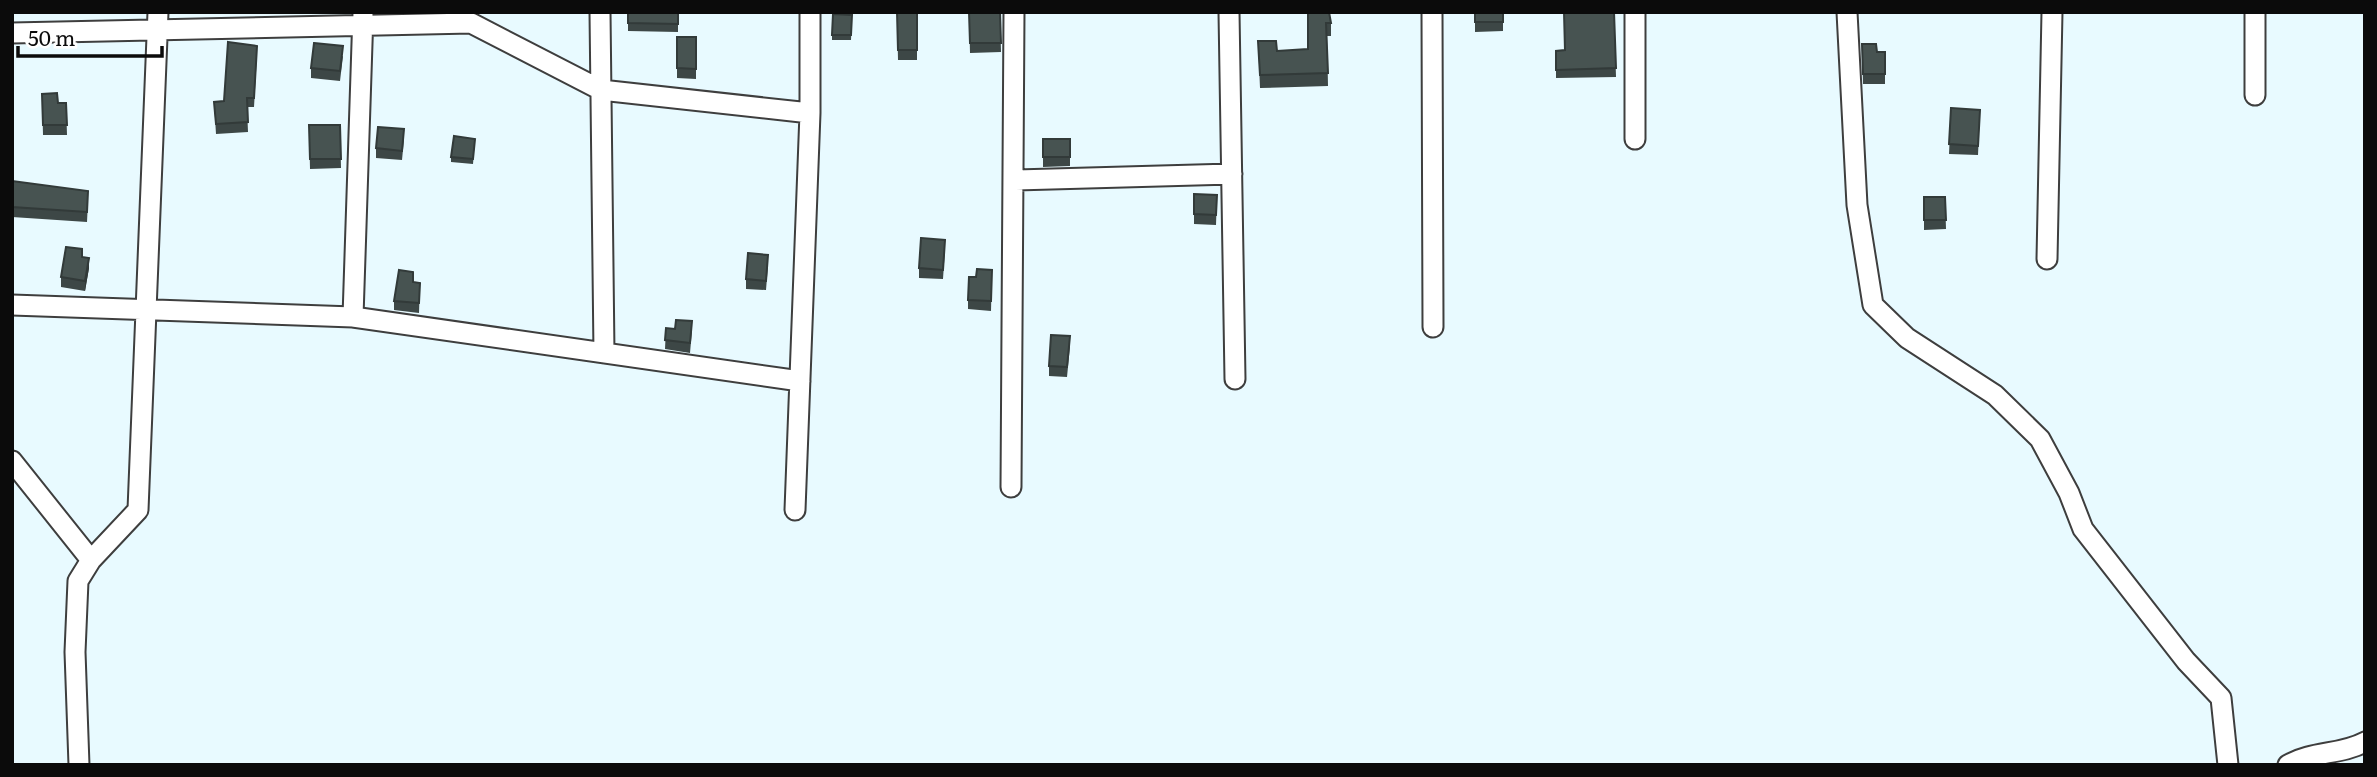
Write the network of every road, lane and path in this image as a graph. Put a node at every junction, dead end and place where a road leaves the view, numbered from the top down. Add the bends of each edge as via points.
1 (600, 12) edge
2 (810, 12) edge
3 (1014, 12) edge
4 (1229, 12) edge
5 (1432, 12) edge
6 (1635, 12) edge
7 (1847, 12) edge
8 (2052, 12) edge
9 (2255, 12) edge
10 (363, 19) edge
11 (157, 21) edge
12 (12, 33) edge
13 (601, 90) junction
14 (2255, 95) dead end
15 (810, 113) junction
16 (1636, 139) dead end
17 (1232, 174) junction
18 (1013, 180) junction
19 (2047, 259) dead end
20 (12, 305) edge
21 (146, 310) junction
22 (353, 317) junction
23 (1433, 327) dead end
24 (604, 353) junction
25 (1235, 379) dead end
26 (800, 381) junction
27 (12, 461) edge
28 (1011, 487) dead end
29 (795, 510) dead end
30 (91, 560) junction
31 (2365, 742) edge
32 (79, 765) edge
33 (2228, 765) edge
34 (2288, 765) edge

1 - 13 street
2 - 15 street
3 - 18 street
4 - 17 street
5 - 23 street
6 - 16 street
7 - 33 street via 1857,205 1873,305 1907,338 1995,395 2040,439 2083,529 2186,661 2221,698
8 - 19 street
9 - 14 street
10 - 11 street
10 - 13 street via 471,23
10 - 22 street
11 - 12 street
11 - 21 street
13 - 15 street
13 - 24 street
15 - 26 street
17 - 18 street
17 - 25 street
18 - 28 street
20 - 21 street
21 - 22 street
21 - 30 street via 138,510
22 - 24 street
24 - 26 street
26 - 29 street
27 - 30 street
30 - 32 street via 78,580
31 - 34 street via 2301,757

